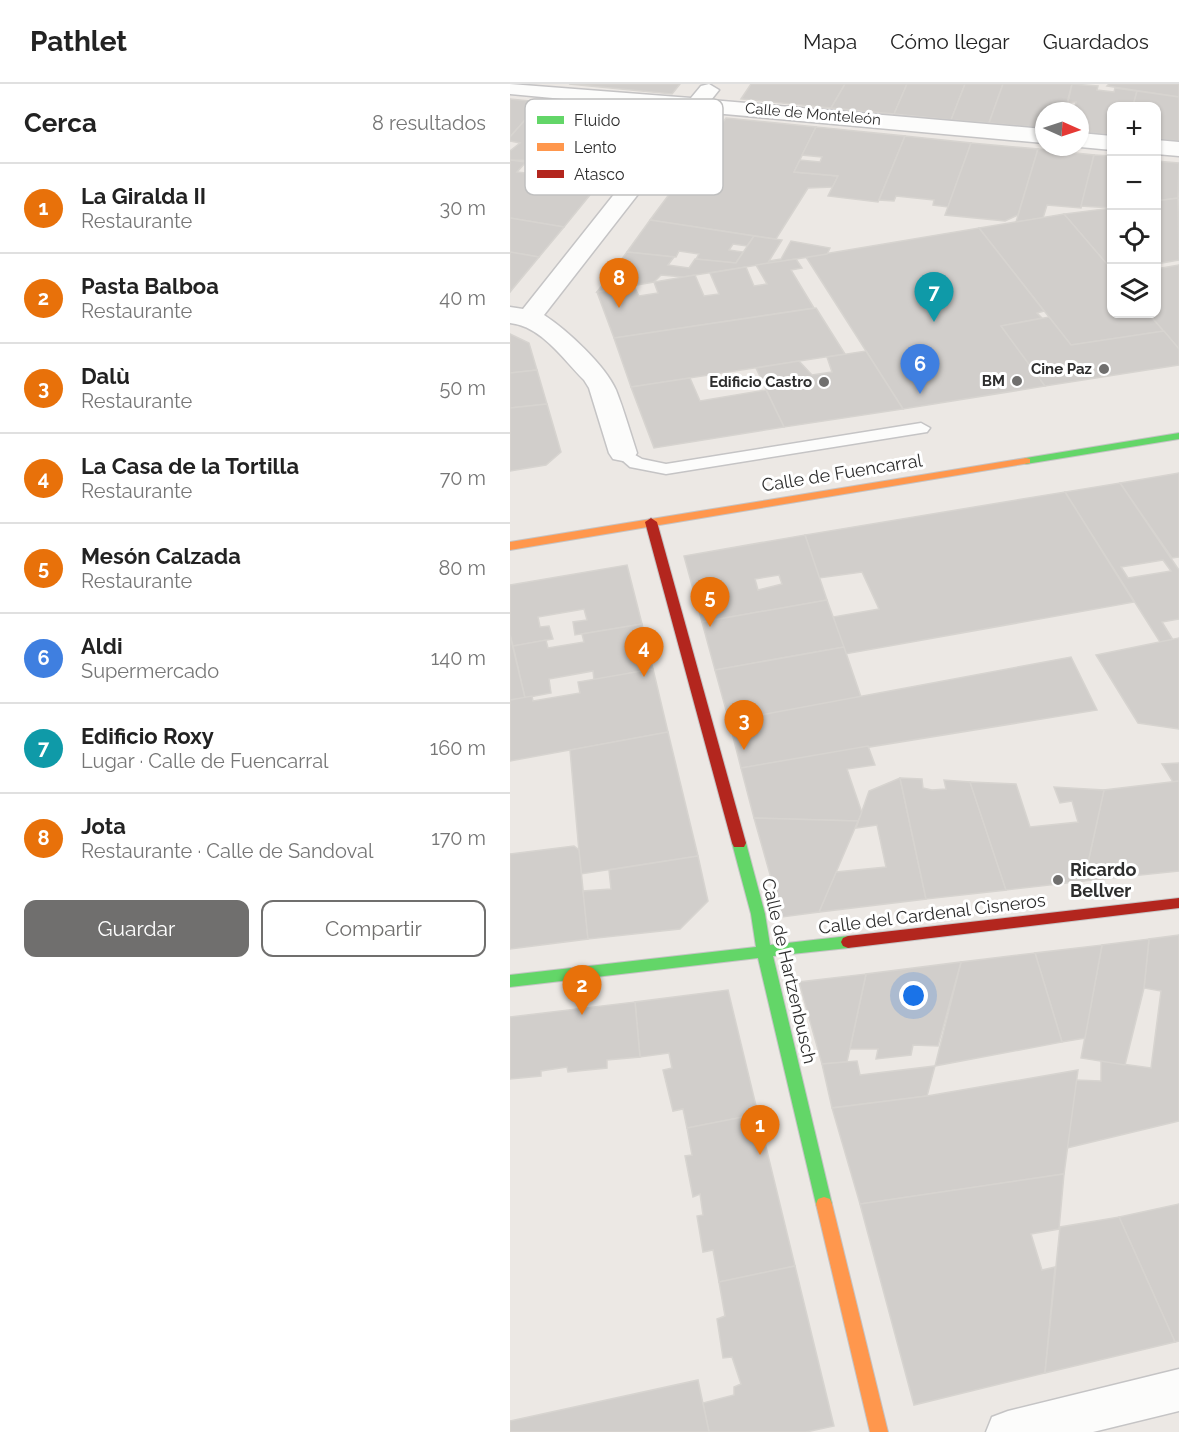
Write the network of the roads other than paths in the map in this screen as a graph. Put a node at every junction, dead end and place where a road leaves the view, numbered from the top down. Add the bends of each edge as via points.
1 (713, 84) edge
2 (510, 88) edge
3 (649, 99) edge
4 (703, 99) edge
5 (723, 105) edge
6 (1035, 135) edge
7 (1089, 141) edge
8 (1107, 143) edge
9 (1161, 147) edge
10 (1179, 149) edge
11 (622, 195) edge
12 (520, 316) edge
13 (921, 428) dead end
14 (1179, 436) edge
15 (623, 453) joint
16 (651, 522) junction
17 (510, 546) edge
18 (1179, 903) edge
19 (764, 952) junction
20 (510, 981) edge
21 (1179, 1390) edge
22 (879, 1432) edge
23 (1008, 1432) edge

1 - 4 street
2 - 3 street, Calle de Monteleón
5 - 6 street, Calle de Monteleón
7 - 8 street
9 - 10 street
11 - 12 street
12 - 15 street via 549,330 602,388
13 - 15 lane via 666,469 636,463
14 - 16 street, Calle de Fuencarral
16 - 17 street, Calle de Fuencarral
16 - 19 street, Calle de Hartzenbusch via 758,914
18 - 19 street, Calle del Cardenal Cisneros
19 - 20 street, Calle del Cardenal Cisneros
19 - 22 street, Calle de Hartzenbusch
21 - 23 street

